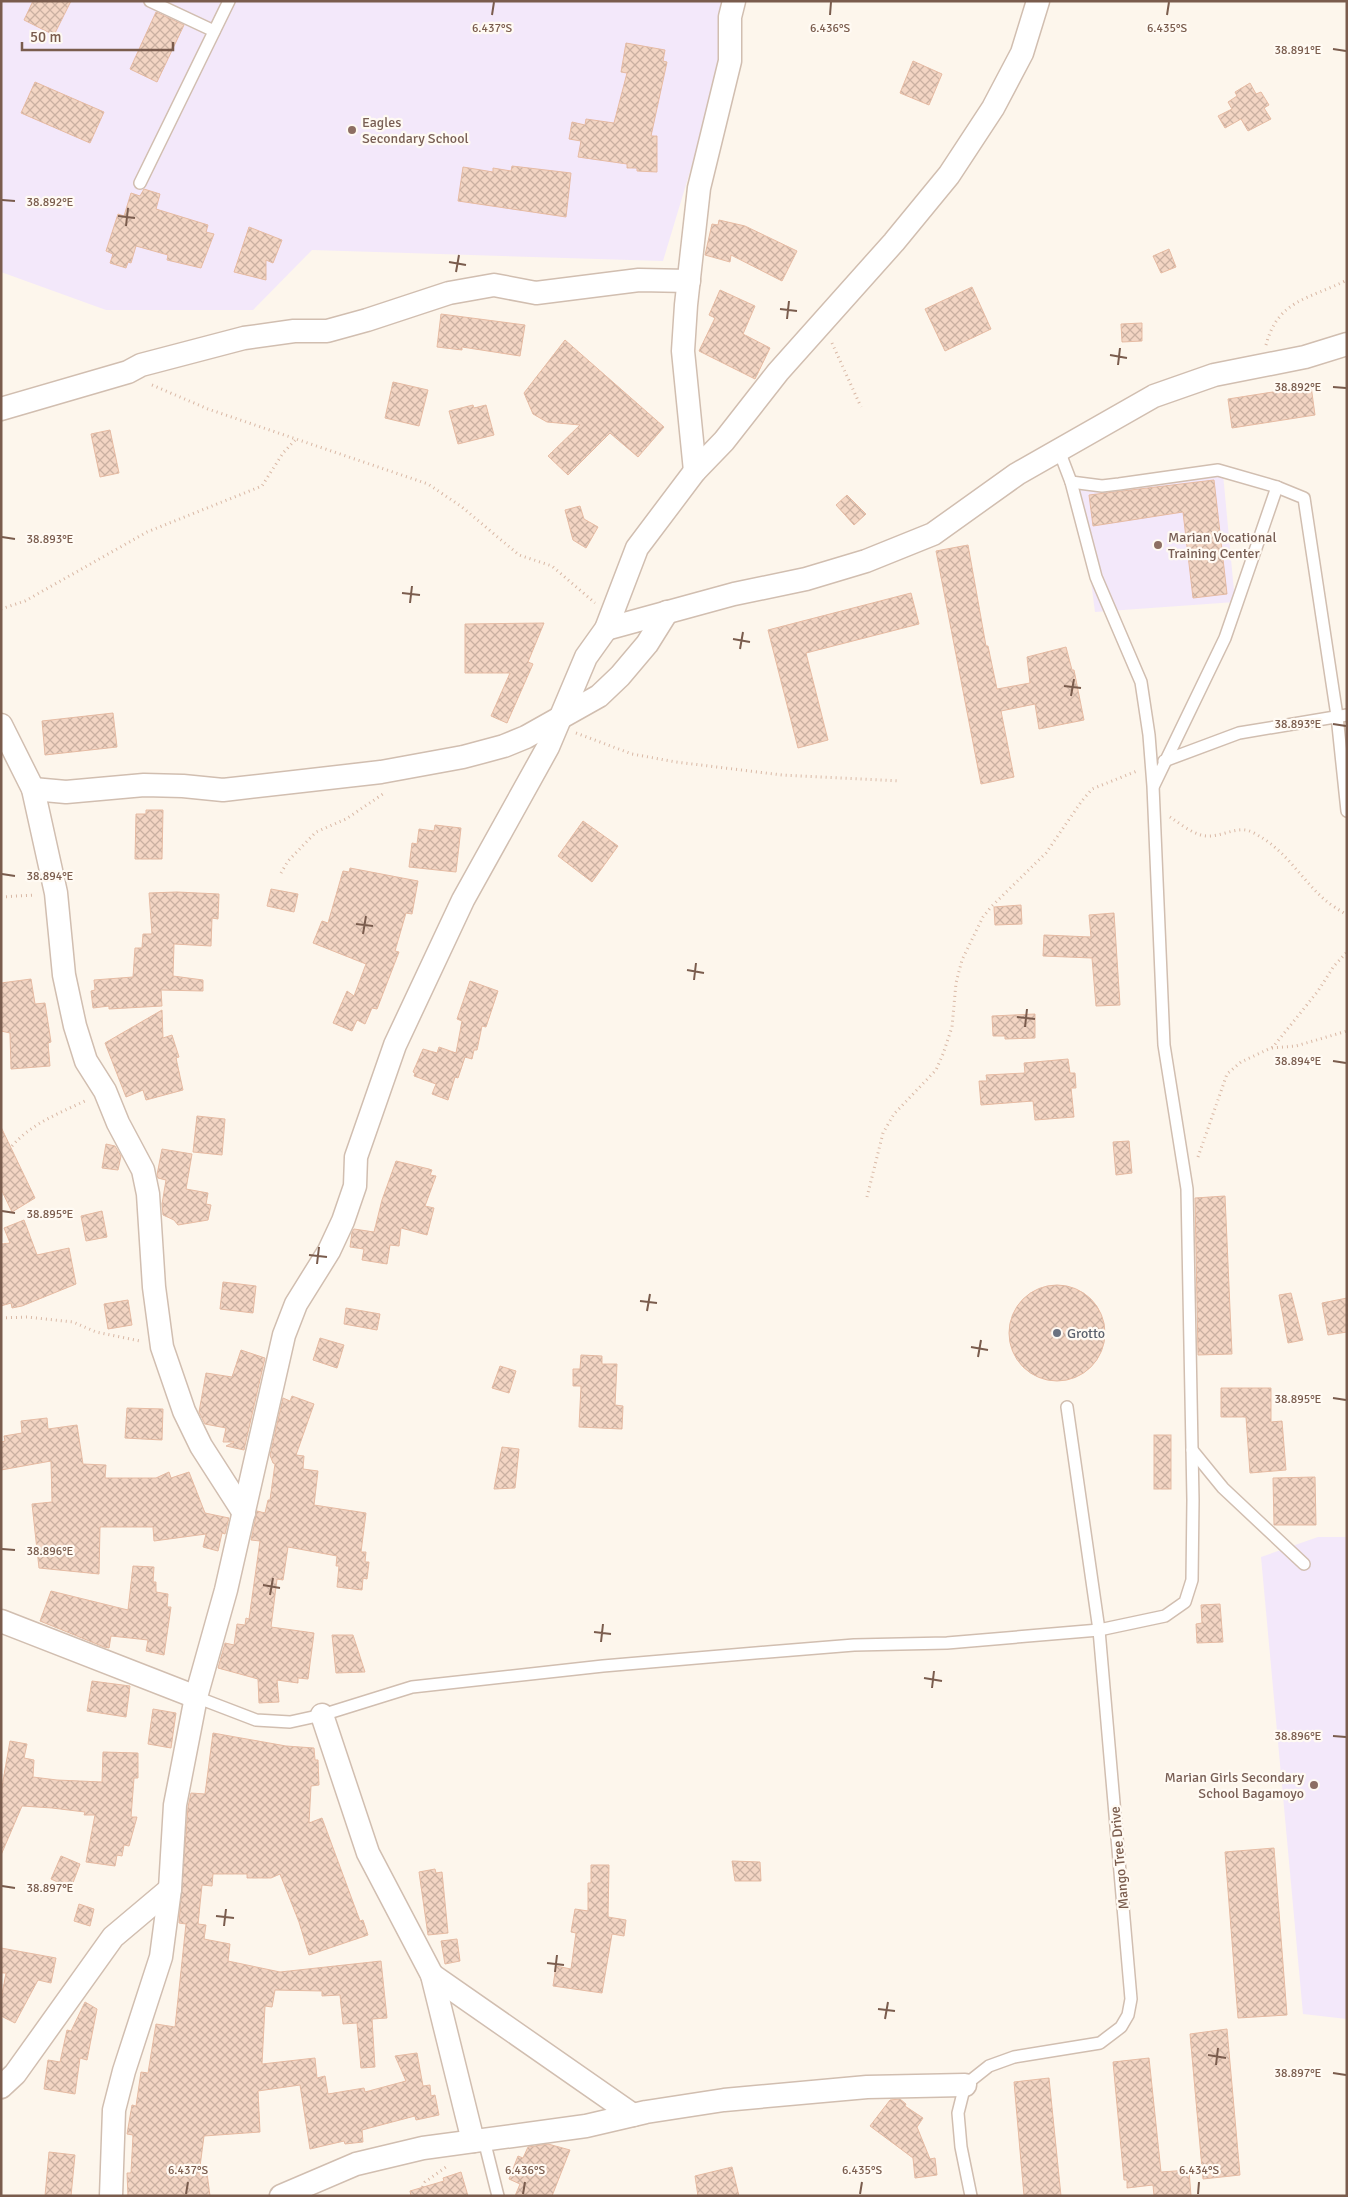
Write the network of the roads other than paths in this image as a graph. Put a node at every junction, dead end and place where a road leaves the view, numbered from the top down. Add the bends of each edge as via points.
1 (150, 1) edge
2 (229, 1) edge
3 (734, 1) edge
4 (1038, 1) edge
5 (214, 30) junction
6 (140, 183) dead end
7 (689, 281) junction
8 (1347, 344) edge
9 (1, 409) edge
10 (1058, 448) junction
11 (695, 470) junction
12 (1071, 482) junction
13 (1277, 487) junction
14 (667, 612) junction
15 (608, 623) junction
16 (1342, 715) edge
17 (559, 722) junction
18 (1, 725) edge
19 (1164, 761) junction
20 (1153, 786) junction
21 (33, 789) junction
22 (1347, 811) edge
23 (1067, 1407) dead end
24 (1192, 1450) junction
25 (244, 1512) junction
26 (1304, 1564) dead end
27 (1, 1621) edge
28 (1099, 1630) junction
29 (196, 1697) junction
30 (322, 1715) junction
31 (170, 1889) junction
32 (432, 1975) junction
33 (965, 2085) junction
34 (1, 2087) edge
35 (633, 2115) junction
36 (474, 2141) junction
37 (110, 2196) edge
38 (281, 2196) edge
39 (498, 2196) edge
40 (970, 2196) edge

1 - 5 lane
2 - 5 lane
3 - 7 street via 730,17 730,61 699,188
4 - 11 street via 1022,54 949,175
5 - 6 lane
7 - 9 street via 639,280 536,293 494,285 449,293 327,331 294,331 244,338 141,365 128,372
7 - 11 street via 683,350
8 - 10 street via 1214,375 1154,396
10 - 12 lane
10 - 14 street via 933,534 832,571
11 - 15 street via 637,548
12 - 13 lane via 1102,486 1218,470
12 - 20 lane via 1096,577 1141,682
13 - 16 lane via 1301,496 1305,502 1323,634
13 - 19 lane via 1225,638
14 - 15 street
14 - 17 street via 647,644 620,676 599,696
15 - 17 street via 586,657
16 - 19 lane via 1239,734
16 - 22 lane
17 - 21 street via 496,748 463,757 359,775 223,790 154,785 66,792
17 - 25 street via 463,900 395,1045 356,1156 355,1186 343,1221 330,1251 296,1304 284,1335
18 - 21 street
19 - 20 lane
20 - 24 lane via 1164,1046 1187,1189
21 - 25 street via 56,894 64,975 76,1026 86,1061 142,1170 148,1194 162,1347 200,1446
23 - 28 lane, Mango Tree Drive
24 - 26 lane via 1223,1488
24 - 28 lane via 1192,1580 1185,1602 1165,1616
25 - 29 street
27 - 29 street
28 - 30 lane via 957,1642 854,1645 502,1677 412,1687
28 - 33 lane, Mango Tree Drive via 1131,1999 1128,2014 1121,2027 1100,2043 1014,2056 989,2066
29 - 30 lane via 256,1720 290,1722
29 - 31 street via 175,1805
30 - 32 street via 368,1853
31 - 34 street via 113,1937 15,2074
31 - 37 street via 161,1958 114,2110
32 - 35 street
32 - 36 street
33 - 35 street via 867,2088 724,2100
33 - 40 lane via 958,2113
35 - 36 street via 586,2126
36 - 38 street via 422,2148 356,2164
36 - 39 lane

